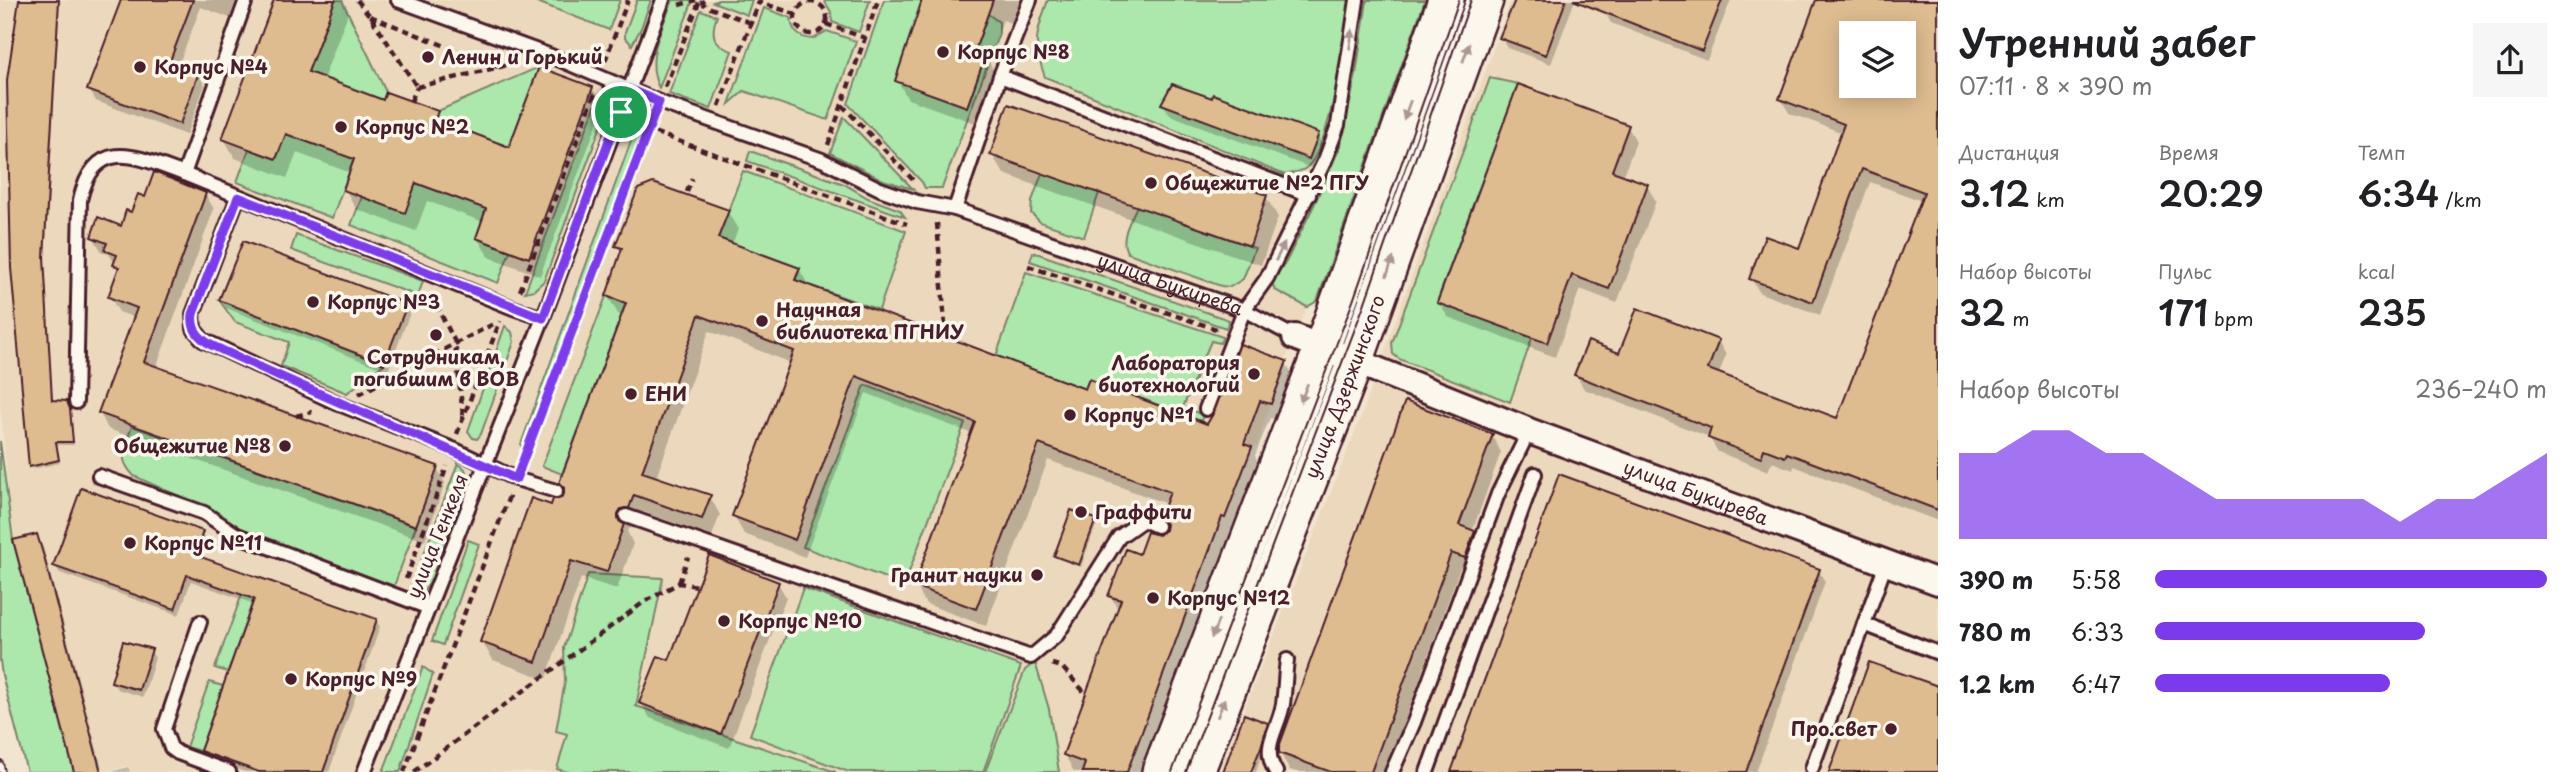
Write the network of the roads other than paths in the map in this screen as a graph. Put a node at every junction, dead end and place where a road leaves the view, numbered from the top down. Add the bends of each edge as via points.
1 (246, 0) edge
2 (398, 0) edge
3 (663, 0) edge
4 (1030, 0) edge
5 (1357, 0) edge
6 (1446, 0) edge
7 (1485, 0) edge
8 (1000, 76) junction
9 (628, 89) junction
10 (184, 174) junction
11 (1309, 195) junction
12 (238, 197) junction
13 (955, 209) junction
14 (1244, 310) junction
15 (543, 318) junction
16 (1309, 342) junction
17 (1355, 362) junction
18 (76, 402) dead end
19 (1206, 409) dead end
20 (1529, 431) junction
21 (486, 466) junction
22 (1535, 474) dead end
23 (99, 476) dead end
24 (556, 491) dead end
25 (626, 516) dead end
26 (1157, 526) dead end
27 (1886, 563) junction
28 (1938, 582) edge
29 (429, 608) junction
30 (200, 622) dead end
31 (1864, 624) junction
32 (1938, 653) edge
33 (1287, 660) dead end
34 (1812, 768) dead end
35 (229, 772) edge
36 (364, 772) edge
37 (1160, 772) edge
38 (1196, 772) edge
39 (1276, 772) edge
40 (1392, 772) edge
41 (1427, 772) edge

1 - 10 lane
2 - 9 lane, улица Букирева
3 - 9 lane, улица Генкеля
4 - 8 lane
11 -> 5 lane via 1338,125
6 -> 16 main road, улица Дзержинского
17 -> 7 main road, улица Дзержинского
8 - 11 lane
8 - 13 lane
9 - 13 lane, улица Букирева via 822,160 880,189
9 - 15 lane, улица Генкеля
10 - 12 lane
10 - 18 lane via 116,154 98,163 89,175 80,200
14 -> 11 lane
12 - 15 lane
12 - 21 lane via 193,314 194,329 203,340
13 - 14 lane, улица Букирева
14 - 16 lane, улица Букирева
14 - 19 lane
15 - 21 lane, улица Генкеля
16 - 17 street, улица Букирева
16 -> 37 main road, улица Дзержинского
17 - 20 street, улица Букирева
38 -> 17 main road, улица Дзержинского
20 - 27 street, улица Букирева
20 - 40 lane via 1498,494
21 - 24 lane
21 - 29 lane, улица Генкеля
22 - 41 lane
23 - 29 lane via 204,513 237,535
25 - 26 lane via 1031,657 1057,635 1119,537 1143,520
27 - 28 street, улица Букирева
27 - 31 lane
29 - 36 lane, улица Генкеля
30 - 35 lane via 164,729 171,748 178,753
31 - 32 lane
31 - 34 lane
33 - 39 lane via 1282,708 1270,740 1269,762

